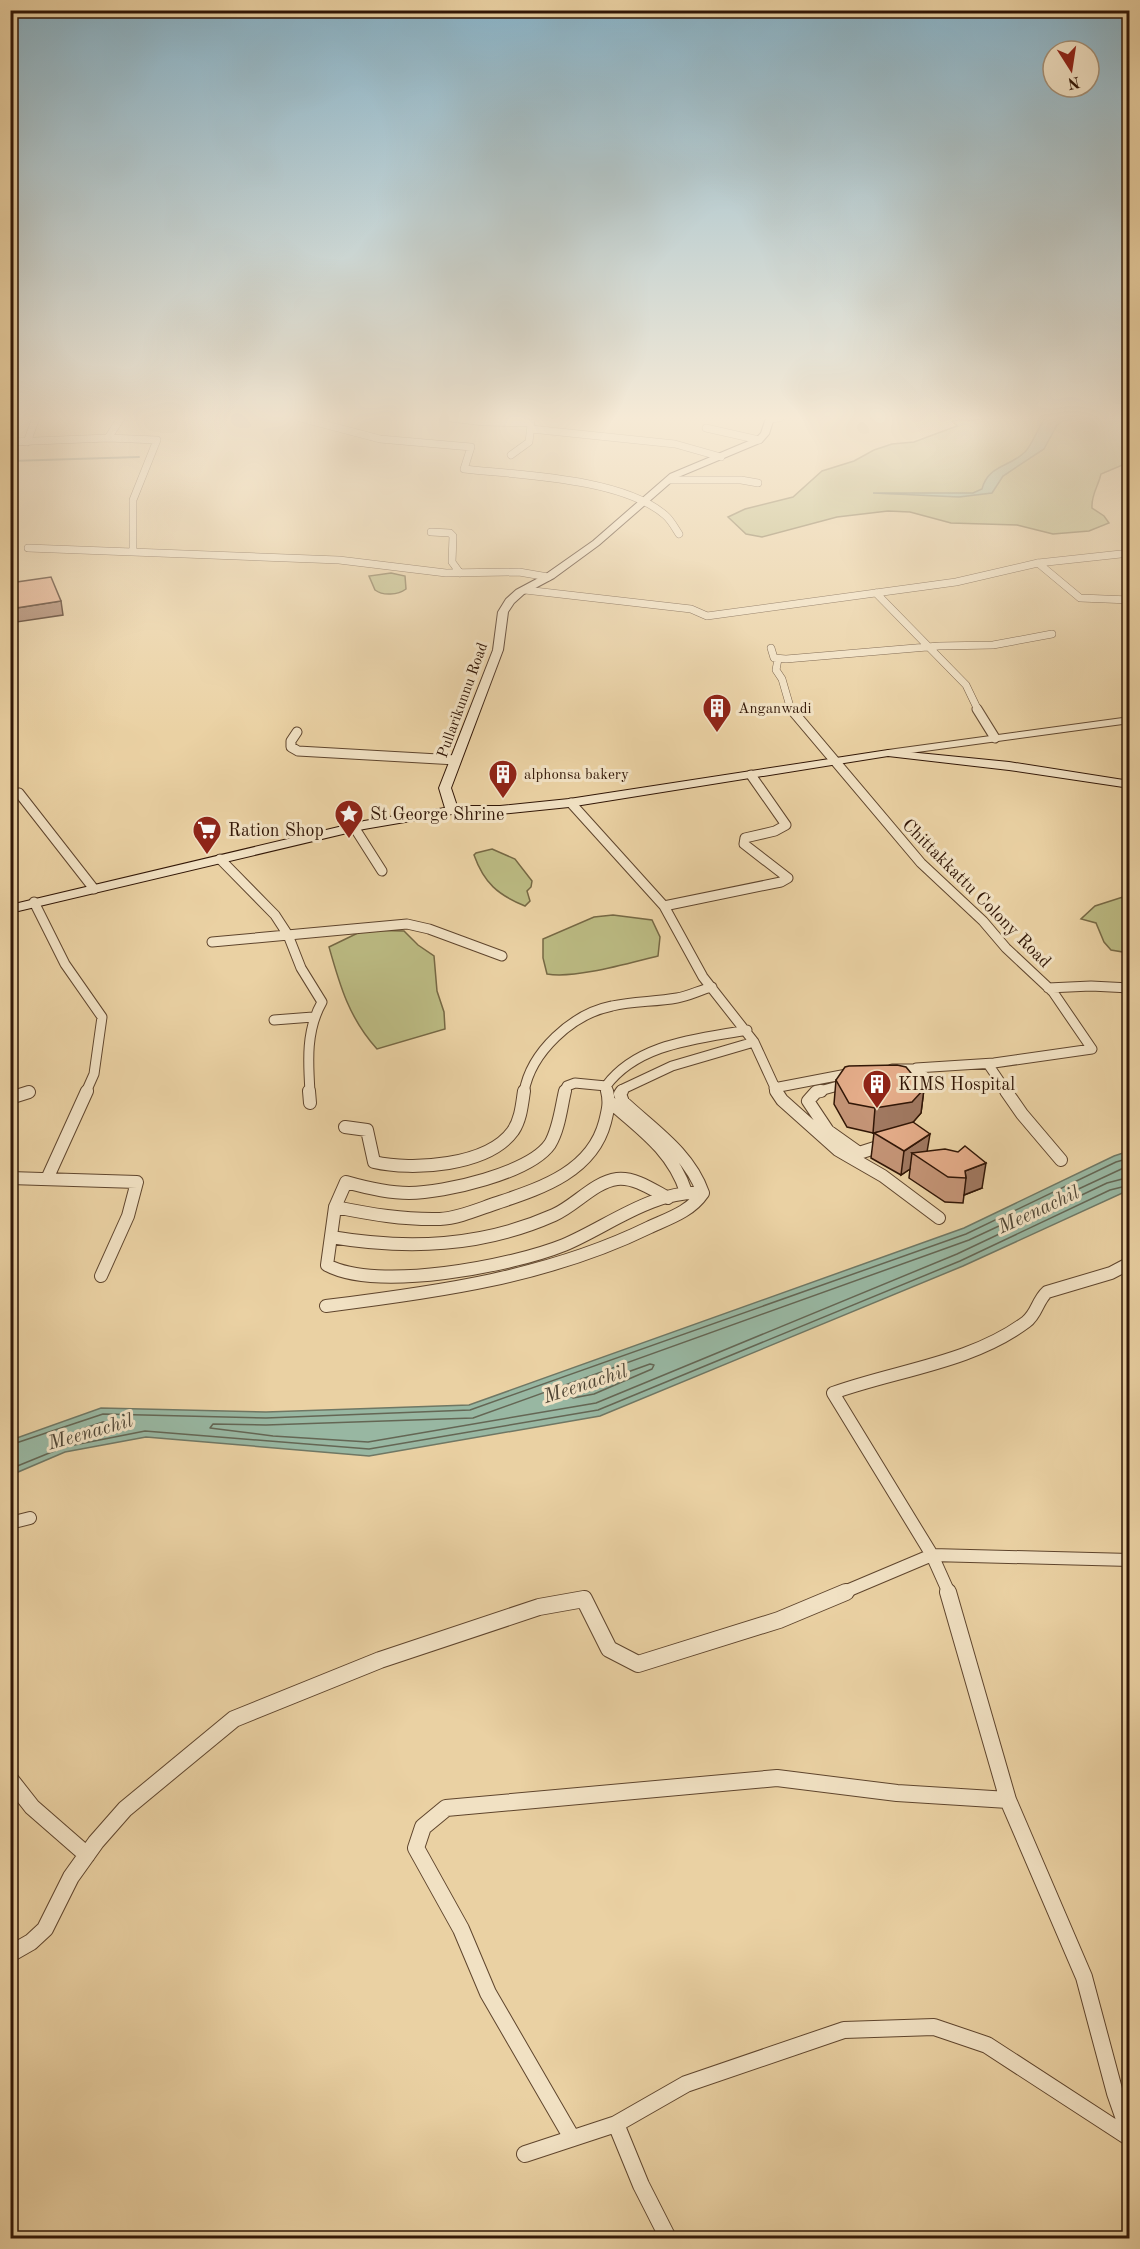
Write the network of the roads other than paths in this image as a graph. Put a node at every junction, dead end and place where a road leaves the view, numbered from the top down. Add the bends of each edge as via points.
1 (133, 523) edge
2 (620, 523) edge
3 (673, 523) edge
4 (431, 532) dead end
5 (679, 534) dead end
6 (28, 548) dead end
7 (134, 552) junction
8 (1130, 553) edge
9 (1038, 563) junction
10 (460, 573) junction
11 (548, 577) junction
12 (525, 590) junction
13 (876, 593) junction
14 (1130, 600) edge
15 (1052, 634) dead end
16 (929, 647) junction
17 (771, 648) dead end
18 (778, 659) junction
19 (1130, 720) edge
20 (297, 732) dead end
21 (995, 738) junction
22 (888, 753) junction
23 (456, 760) junction
24 (834, 763) junction
25 (751, 776) junction
26 (1130, 784) edge
27 (19, 793) dead end
28 (571, 803) junction
29 (452, 810) junction
30 (354, 827) junction
31 (220, 859) junction
32 (382, 871) dead end
33 (94, 889) junction
34 (34, 902) junction
35 (664, 906) junction
36 (10, 909) edge
37 (288, 935) junction
38 (212, 942) dead end
39 (502, 956) dead end
40 (712, 987) junction
41 (1048, 988) junction
42 (1130, 988) edge
43 (314, 1017) junction
44 (274, 1020) dead end
45 (747, 1030) junction
46 (754, 1042) junction
47 (988, 1064) junction
48 (915, 1068) junction
49 (861, 1082) edge
50 (897, 1082) edge
51 (606, 1086) junction
52 (774, 1088) junction
53 (29, 1092) dead end
54 (10, 1098) edge
55 (310, 1102) dead end
56 (610, 1102) junction
57 (345, 1127) dead end
58 (893, 1142) edge
59 (854, 1155) junction
60 (1061, 1160) dead end
61 (10, 1178) edge
62 (47, 1179) junction
63 (686, 1192) junction
64 (703, 1193) junction
65 (668, 1198) junction
66 (334, 1208) junction
67 (939, 1218) dead end
68 (331, 1237) junction
69 (1130, 1263) edge
70 (101, 1276) dead end
71 (326, 1306) dead end
72 (30, 1518) dead end
73 (10, 1523) edge
74 (932, 1555) junction
75 (1130, 1560) edge
76 (10, 1779) edge
77 (1008, 1800) junction
78 (87, 1855) junction
79 (10, 1954) edge
80 (616, 2124) junction
81 (1130, 2137) edge
82 (572, 2138) junction
83 (525, 2154) dead end
84 (668, 2238) edge

1 - 7 street
2 - 11 main road, Pullarikunnu Road
3 - 5 street
4 - 10 street via 450,532 453,536 453,562
6 - 7 street
7 - 10 street via 339,560
8 - 9 street
9 - 13 street via 965,580
9 - 14 street via 1080,598
10 - 11 street via 519,572
11 - 12 main road, Pullarikunnu Road
12 - 13 street via 691,609 705,616
12 - 23 main road, Pullarikunnu Road via 503,612 498,650
13 - 16 street
15 - 16 street via 993,645
16 - 18 street
16 - 21 street via 966,685
17 - 18 street, Chittakkattu Colony Road
18 - 24 street, Chittakkattu Colony Road via 776,670 792,713
19 - 21 street
20 - 23 street via 291,747 298,751
21 - 22 street
22 - 24 main road
22 - 26 main road
23 - 29 main road, Pullarikunnu Road via 445,788
24 - 25 main road
24 - 41 street, Chittakkattu Colony Road via 921,862
25 - 28 main road
25 - 35 street via 786,825 745,838 744,844 788,878
27 - 33 street
28 - 29 main road
28 - 35 street
29 - 30 main road
30 - 31 main road
30 - 32 street
31 - 33 main road
31 - 37 street via 275,915
33 - 34 main road
34 - 36 main road
34 - 62 street via 65,964 102,1017 94,1074
35 - 40 street
37 - 38 street
37 - 39 street via 407,924
37 - 43 street via 322,1002
40 - 45 street
40 - 57 street via 678,998 607,1005 577,1020 542,1054 527,1076 518,1123 512,1132 503,1141 476,1153 423,1168 385,1166 374,1162 367,1130
41 - 42 street
41 - 47 street, Chittakkattu Colony Road via 1092,1050
43 - 44 street
43 - 55 street
45 - 46 street
45 - 51 street via 651,1052 624,1065
46 - 52 street
46 - 64 street via 672,1066 620,1094 623,1102 689,1164
47 - 48 street
47 - 60 street via 1022,1114
48 - 50 street via 927,1077 922,1082
48 - 52 street via 872,1071
49 - 59 street via 816,1092 808,1101 828,1131
51 - 56 street
51 - 66 street via 567,1086 550,1144 513,1168 427,1192 383,1191 346,1182
52 - 59 street via 782,1100 838,1150
53 - 54 street
56 - 63 street via 674,1162
56 - 66 street via 594,1149 565,1176 524,1196 442,1219 388,1217
58 - 59 street
59 - 67 street
61 - 62 street
62 - 70 street via 137,1182
63 - 64 street
63 - 65 street
64 - 71 street via 696,1206 583,1256 512,1276 427,1293
65 - 68 street via 616,1179 559,1213 481,1239 411,1247
65 - 68 street via 640,1206 591,1233 536,1256 430,1274 370,1274 332,1268 327,1265
66 - 68 street
69 - 74 street via 1098,1278 1050,1290 1040,1298 1035,1314 1007,1334 959,1354 833,1393
72 - 73 street
74 - 75 street
74 - 77 street via 965,1644
74 - 78 street via 779,1620 638,1664 609,1649 584,1599 539,1607 380,1660 234,1719 125,1809
76 - 78 street via 28,1801
77 - 81 street via 1084,1977
77 - 82 street via 897,1793 777,1778 446,1808 423,1827 416,1848 460,1929 488,1993
78 - 79 street via 45,1929
80 - 81 street via 686,2084 844,2030 934,2027 987,2044
80 - 82 street
80 - 84 street
82 - 83 street

